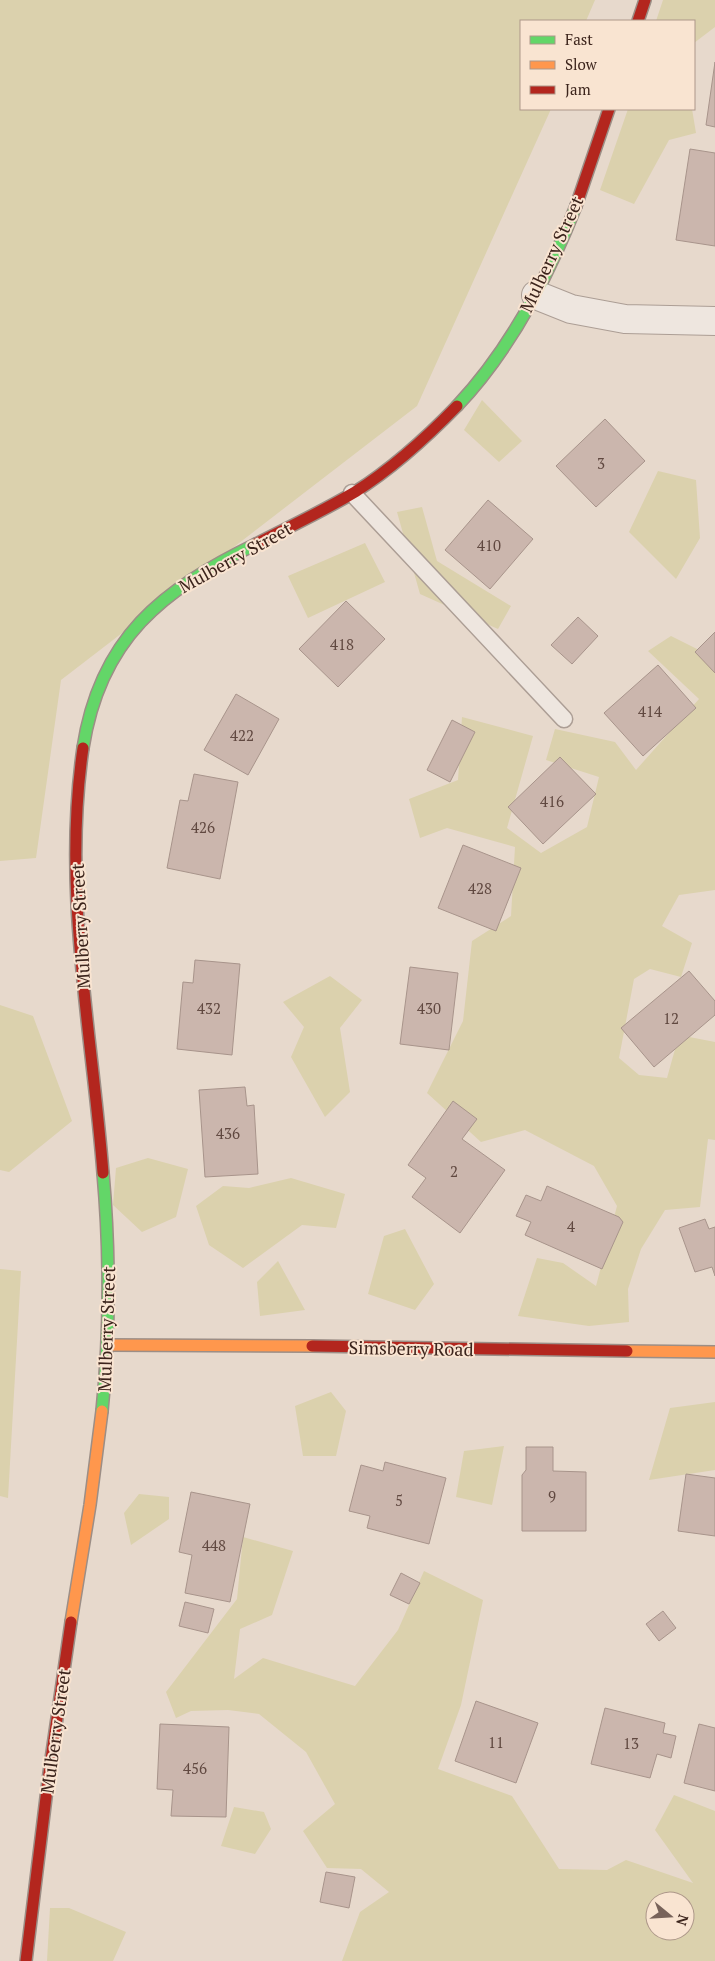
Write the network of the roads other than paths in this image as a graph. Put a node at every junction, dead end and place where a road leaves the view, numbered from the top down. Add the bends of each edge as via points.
1 (645, 0) edge
2 (638, 20) edge
3 (609, 110) edge
4 (536, 294) junction
5 (715, 321) edge
6 (352, 493) junction
7 (564, 719) dead end
8 (108, 1345) junction
9 (715, 1352) edge
10 (26, 1961) edge

1 - 2 street
3 - 4 street, Mulberry Street via 575,210
4 - 5 street via 571,309 625,319
4 - 6 street, Mulberry Street via 489,367 445,418 404,456
6 - 7 lane
6 - 8 street, Mulberry Street via 174,590 130,632 106,671 85,731 78,777 76,911 109,1251
8 - 9 street, Simsberry Road
8 - 10 street, Mulberry Street via 101,1431 51,1750

